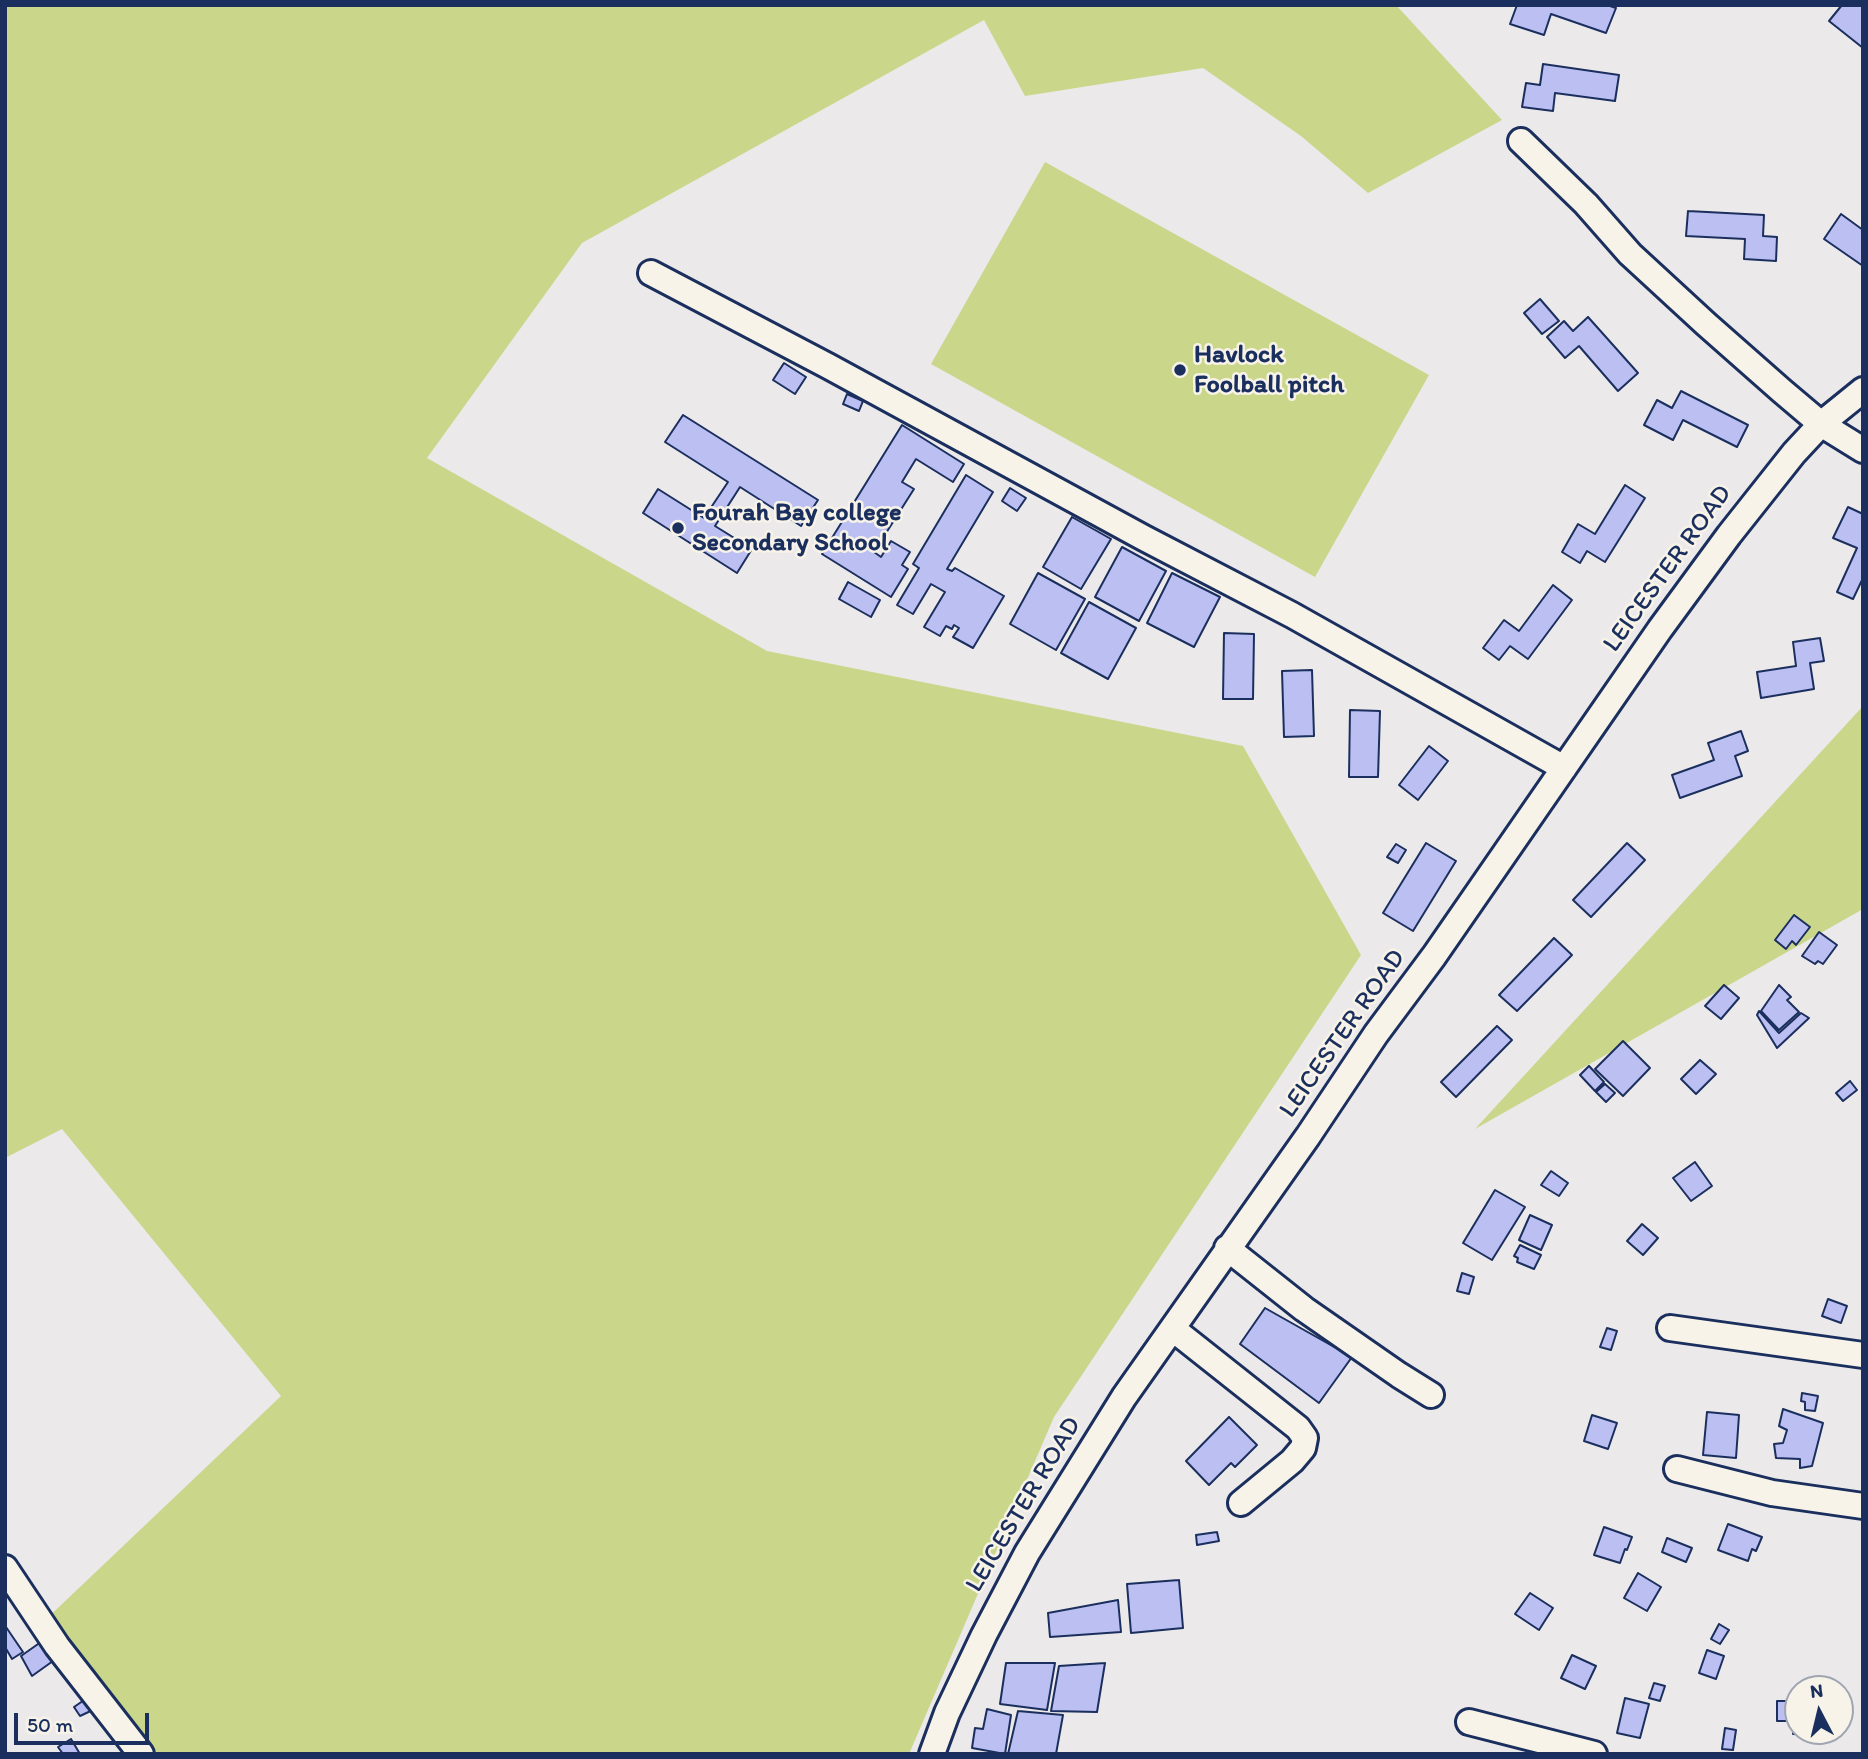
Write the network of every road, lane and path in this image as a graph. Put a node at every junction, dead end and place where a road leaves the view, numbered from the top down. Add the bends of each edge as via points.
1 (1521, 142) dead end
2 (651, 273) dead end
3 (1863, 390) edge
4 (1821, 424) junction
5 (1863, 450) edge
6 (1564, 768) junction
7 (1227, 1248) junction
8 (1670, 1328) dead end
9 (1173, 1329) junction
10 (1863, 1355) edge
11 (1431, 1395) dead end
12 (1677, 1469) dead end
13 (1241, 1503) dead end
14 (1863, 1506) edge
15 (5, 1568) edge
16 (1469, 1722) dead end
17 (141, 1754) edge
18 (932, 1754) edge
19 (1594, 1754) edge

1 - 4 street via 1630,254
2 - 6 street via 1292,615
3 - 4 street, LEICESTER ROAD
4 - 5 street
4 - 6 street, LEICESTER ROAD via 1728,535
6 - 7 street, LEICESTER ROAD
7 - 9 street, LEICESTER ROAD
7 - 11 street via 1304,1309
8 - 10 street
9 - 13 street via 1305,1438 1292,1461
9 - 18 street, LEICESTER ROAD via 1124,1397 1027,1553 947,1713
12 - 14 street via 1772,1493
15 - 17 street via 57,1646
16 - 19 street

